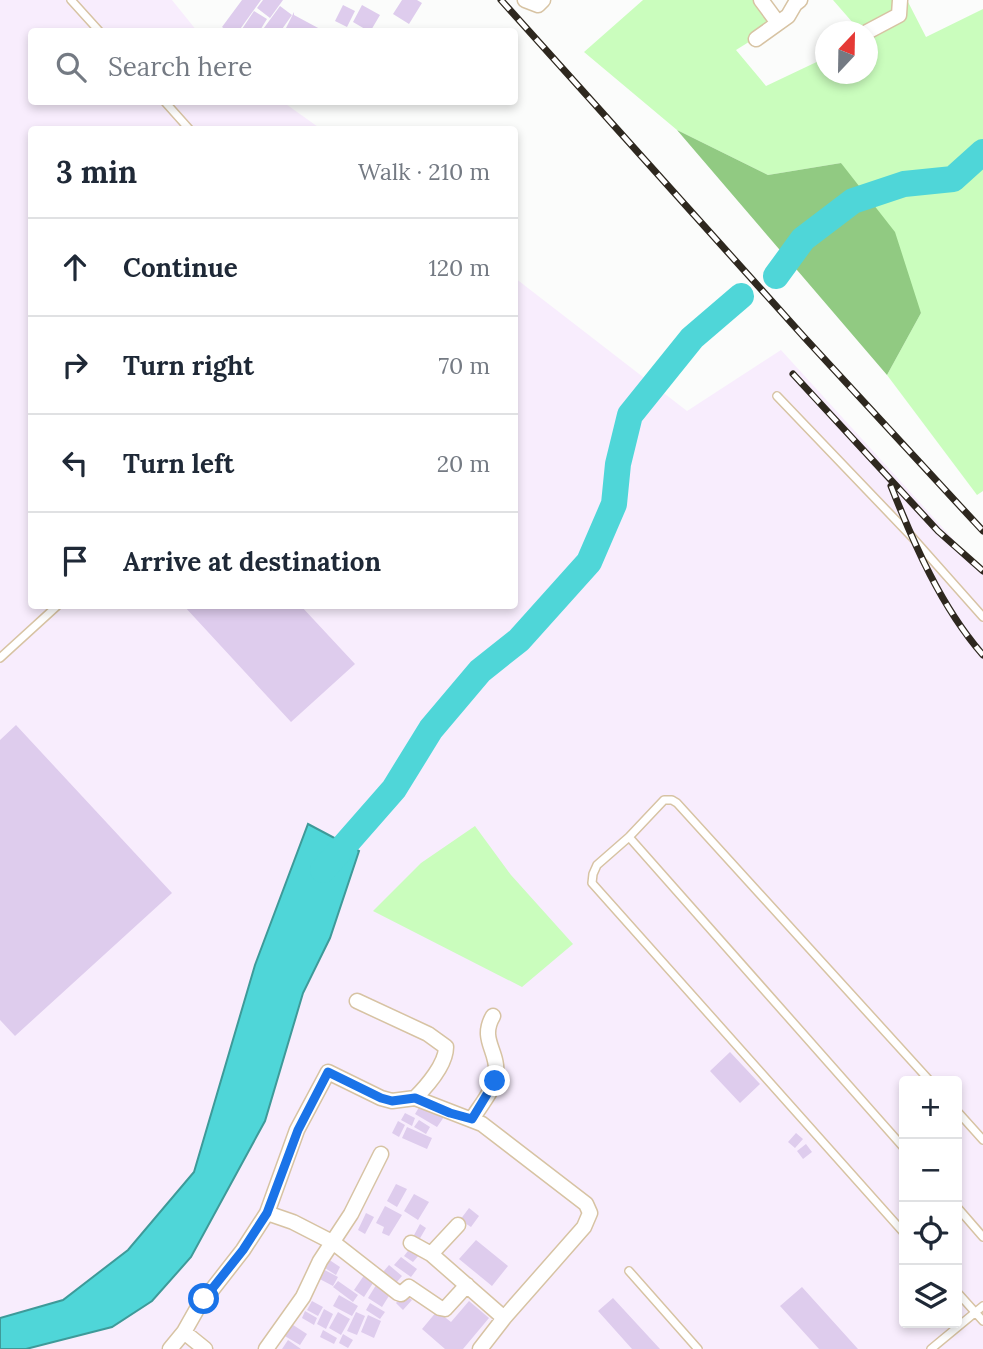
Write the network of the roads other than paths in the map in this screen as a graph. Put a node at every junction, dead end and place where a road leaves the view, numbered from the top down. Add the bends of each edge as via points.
1 (71, 0) edge
2 (525, 0) edge
3 (543, 0) edge
4 (761, 0) edge
5 (800, 0) edge
6 (900, 0) edge
7 (778, 23) junction
8 (878, 27) edge
9 (96, 28) edge
10 (756, 39) dead end
11 (167, 105) edge
12 (186, 126) edge
13 (777, 396) dead end
14 (54, 609) edge
15 (983, 617) edge
16 (0, 658) edge
17 (629, 837) junction
18 (357, 1001) dead end
19 (493, 1016) dead end
20 (925, 1076) edge
21 (415, 1098) junction
22 (962, 1117) edge
23 (472, 1119) junction
24 (983, 1140) edge
25 (899, 1142) edge
26 (381, 1154) dead end
27 (267, 1213) junction
28 (962, 1213) edge
29 (458, 1225) dead end
30 (899, 1227) edge
31 (983, 1237) edge
32 (334, 1243) junction
33 (411, 1243) dead end
34 (431, 1254) junction
35 (629, 1271) dead end
36 (467, 1285) junction
37 (962, 1298) edge
38 (983, 1306) edge
39 (976, 1313) junction
40 (504, 1318) junction
41 (983, 1321) edge
42 (184, 1332) junction
43 (170, 1349) edge
44 (205, 1349) edge
45 (266, 1349) edge
46 (480, 1349) edge
47 (698, 1349) edge
48 (932, 1349) edge

1 - 9 lane
2 - 3 street via 538,5
4 - 7 street
5 - 7 street
6 - 8 street via 898,15
7 - 10 street
11 - 12 lane
13 - 15 lane
14 - 16 lane
17 - 20 lane via 664,800 677,803
17 - 25 lane
17 - 30 lane via 597,865 592,883
18 - 21 street via 446,1047
19 - 23 street via 487,1029 496,1073
21 - 23 street
21 - 27 street via 387,1100 328,1072 298,1130
22 - 24 lane
23 - 40 street via 586,1203 590,1213 572,1242
26 - 32 street
27 - 32 street
27 - 42 street
28 - 31 lane
29 - 34 street
32 - 36 street via 398,1293 409,1287 440,1308 450,1305
32 - 45 street
33 - 34 street
34 - 36 street
35 - 47 lane
36 - 40 street
37 - 39 lane
38 - 39 lane
39 - 41 lane
39 - 48 lane
40 - 46 street
42 - 43 street
42 - 44 street

